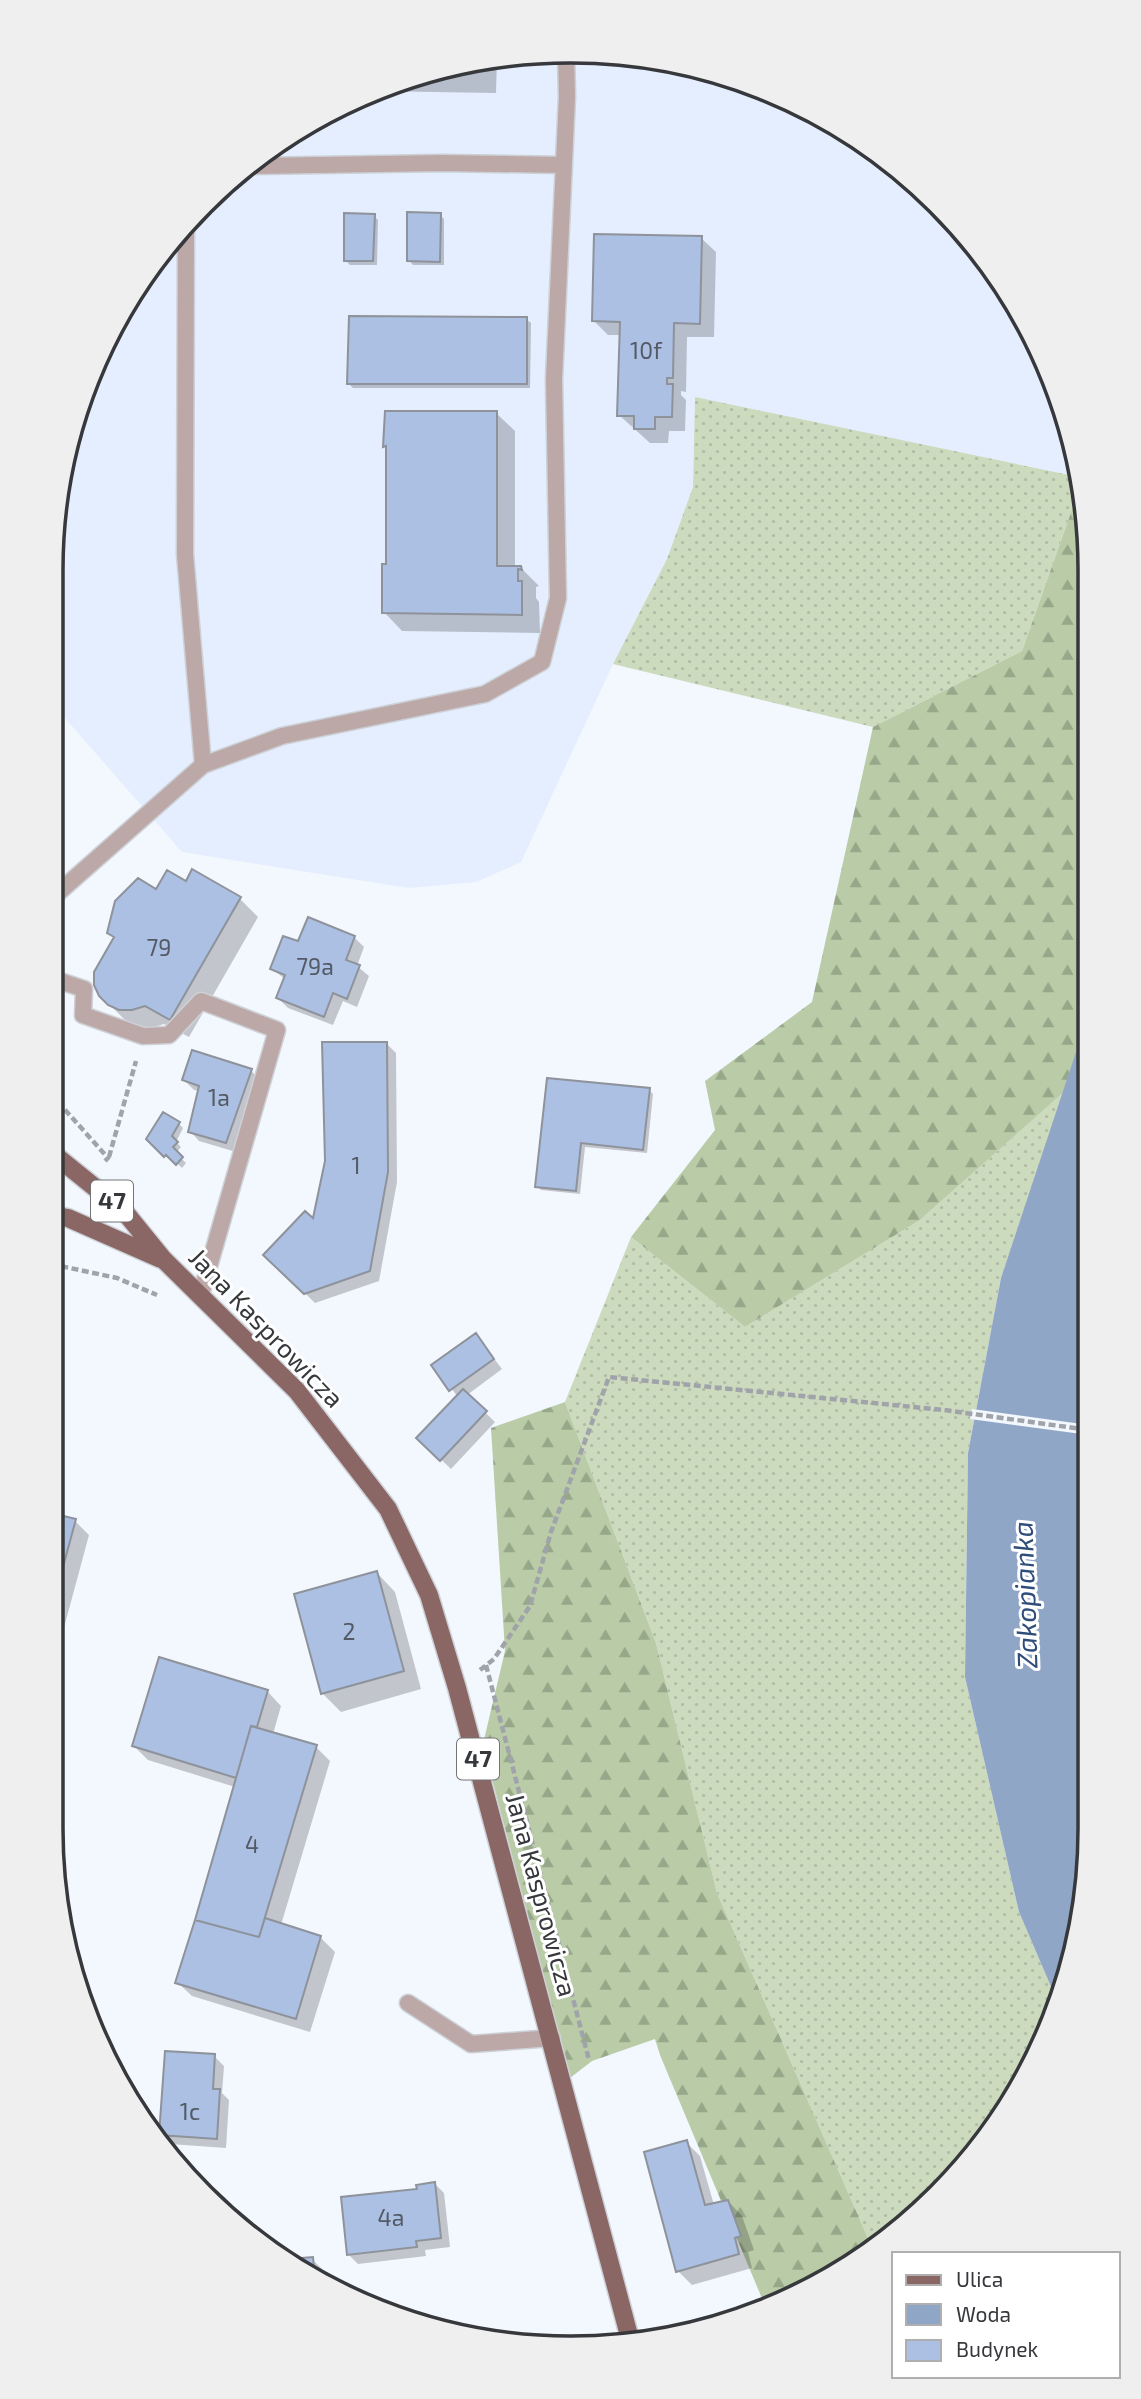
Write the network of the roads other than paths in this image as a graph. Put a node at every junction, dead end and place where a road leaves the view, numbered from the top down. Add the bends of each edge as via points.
1 (567, 63) edge
2 (563, 165) junction
3 (265, 166) edge
4 (186, 240) edge
5 (203, 765) junction
6 (63, 888) edge
7 (63, 982) edge
8 (63, 1161) edge
9 (63, 1218) edge
10 (163, 1259) junction
11 (201, 1294) junction
12 (408, 2003) dead end
13 (552, 2038) junction
14 (628, 2333) edge

1 - 2 lane
2 - 3 lane
2 - 5 lane via 554,379 558,598 542,662 485,694 282,736
4 - 5 lane via 185,554
5 - 6 lane
7 - 11 lane via 84,989 83,1015 143,1036 169,1035 201,1001 276,1030
8 - 10 main road, Jana Kasprowicza / 47 via 124,1211
9 - 10 main road, Jana Kasprowicza / 47
10 - 11 main road, Jana Kasprowicza / 47
11 - 13 main road, Jana Kasprowicza / 47 via 297,1391 388,1509 429,1595
12 - 13 lane via 471,2043
13 - 14 main road, Jana Kasprowicza / 47

